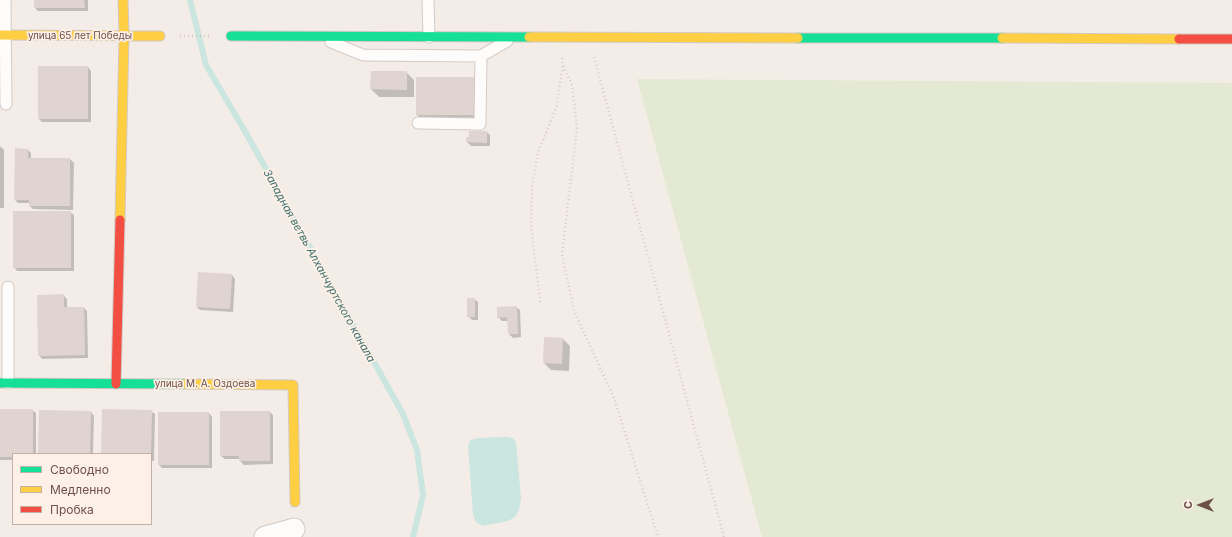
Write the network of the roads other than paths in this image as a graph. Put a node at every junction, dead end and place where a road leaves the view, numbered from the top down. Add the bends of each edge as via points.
1 (5, 0) edge
2 (123, 0) edge
3 (428, 0) edge
4 (3, 35) edge
5 (124, 36) junction
6 (160, 36) road end
7 (231, 36) road end
8 (317, 37) junction
9 (429, 37) junction
10 (514, 37) junction
11 (1232, 39) edge
12 (480, 56) junction
13 (6, 104) dead end
14 (418, 124) dead end
15 (8, 287) dead end
16 (4, 383) edge
17 (116, 384) junction
18 (294, 502) dead end
19 (294, 529) dead end
20 (266, 537) edge

1 - 4 lane
2 - 5 street
3 - 9 lane
4 - 5 street, улица 65 лет Победы
4 - 13 lane
5 - 6 street, улица 65 лет Победы
5 - 17 street
7 - 8 street
8 - 9 street
8 - 12 lane via 363,55
9 - 10 street
10 - 11 street
10 - 12 lane
12 - 14 lane via 480,124
15 - 16 lane
16 - 17 street, улица М. А. Оздоева
17 - 18 street, улица М. А. Оздоева via 293,385
19 - 20 street

